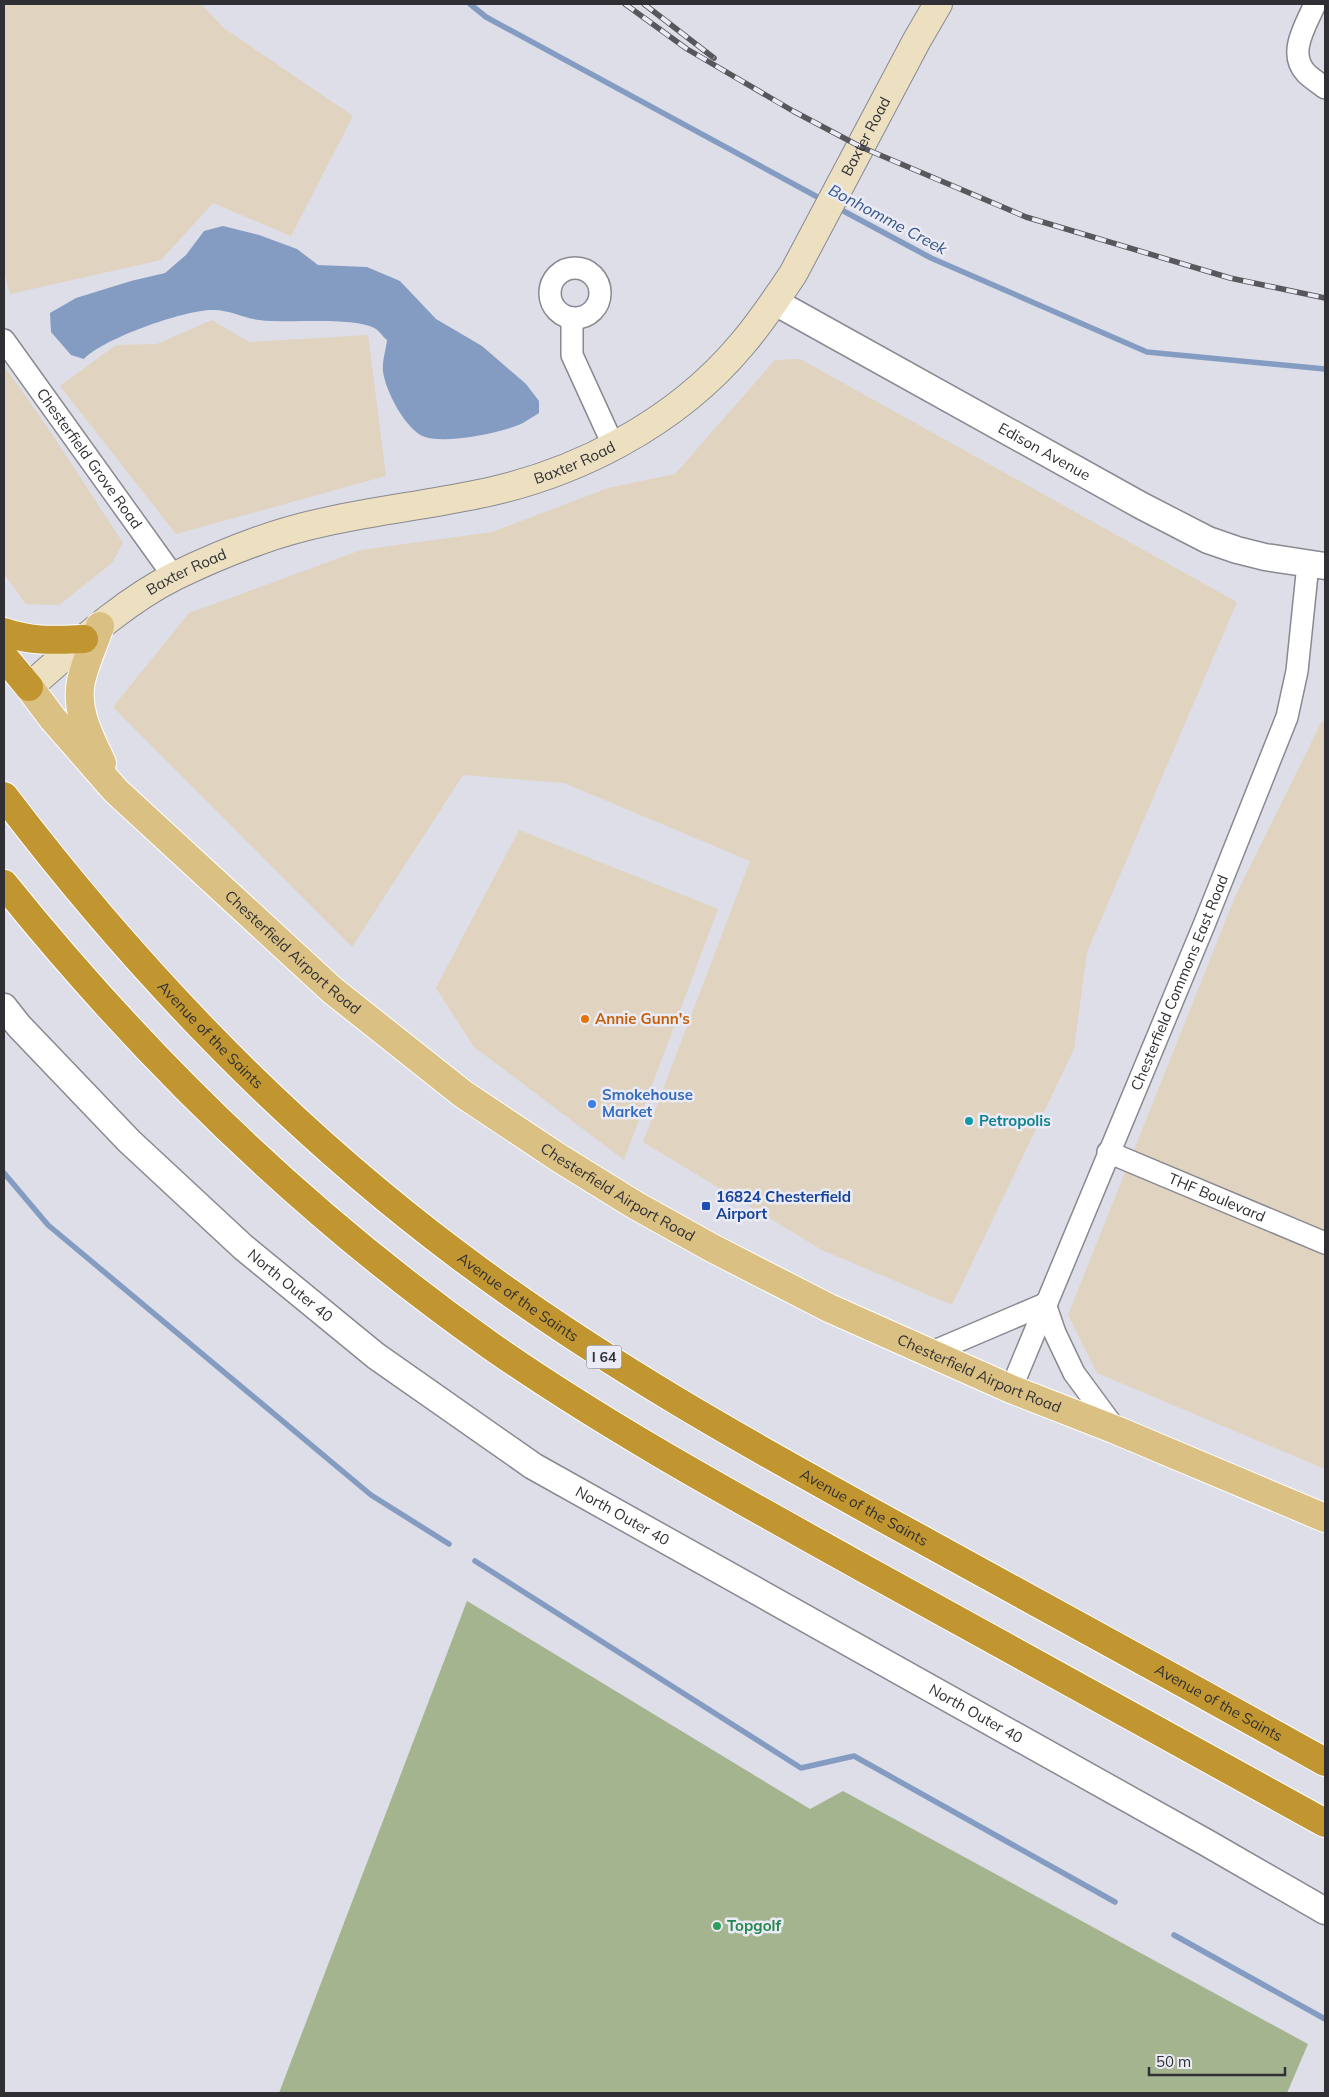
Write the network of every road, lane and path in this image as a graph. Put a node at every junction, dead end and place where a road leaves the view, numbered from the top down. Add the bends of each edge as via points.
1 (914, 4) edge
2 (938, 4) edge
3 (1314, 4) edge
4 (917, 40) junction
5 (1325, 88) edge
6 (775, 302) junction
7 (572, 318) dead end
8 (4, 340) edge
9 (614, 447) junction
10 (1316, 565) edge
11 (174, 577) junction
12 (4, 632) edge
13 (92, 633) junction
14 (4, 656) edge
15 (29, 688) junction
16 (116, 791) junction
17 (4, 796) edge
18 (4, 884) edge
19 (4, 1007) edge
20 (1108, 1152) junction
21 (1325, 1243) edge
22 (1046, 1304) junction
23 (930, 1353) junction
24 (1011, 1389) junction
25 (1116, 1430) junction
26 (1325, 1518) edge
27 (1325, 1762) edge
28 (1325, 1823) edge
29 (1325, 1911) edge

1 - 4 main road
2 - 4 main road, Baxter Road
3 - 5 street via 1296,53 1306,73
4 - 6 main road, Baxter Road via 808,248
6 - 9 main road, Baxter Road via 742,345 713,374 685,398
6 - 10 street, Edison Avenue via 1208,540 1265,558
7 - 9 street via 572,355
8 - 11 street, Chesterfield Grove Road
9 - 11 main road, Baxter Road via 546,477 509,487 373,512 259,540
10 - 20 street, Chesterfield Commons East Road via 1286,717 1204,925
11 - 13 main road, Baxter Road
12 - 13 highway via 20,638 42,640
13 - 15 main road, Baxter Road
13 - 16 main road via 81,681 82,715
14 - 15 highway
15 - 16 main road, Chesterfield Airport Road
16 - 23 main road, Chesterfield Airport Road via 332,990 463,1094 559,1158 712,1248 785,1287
17 - 27 highway, Avenue of the Saints / I 64 via 74,886 208,1033 355,1172 458,1255 567,1333 690,1410
18 - 28 highway via 136,1037 232,1132 330,1221 490,1345 602,1419 716,1486
19 - 29 street, North Outer 40 via 129,1141 243,1247 376,1356 533,1466
20 - 21 street, THF Boulevard
20 - 22 street, Chesterfield Commons East Road
22 - 23 street
22 - 24 street, Chesterfield Commons East Road
22 - 25 street via 1055,1333 1074,1373
23 - 24 main road, Chesterfield Airport Road
24 - 25 main road, Chesterfield Airport Road
25 - 26 main road, Chesterfield Airport Road

